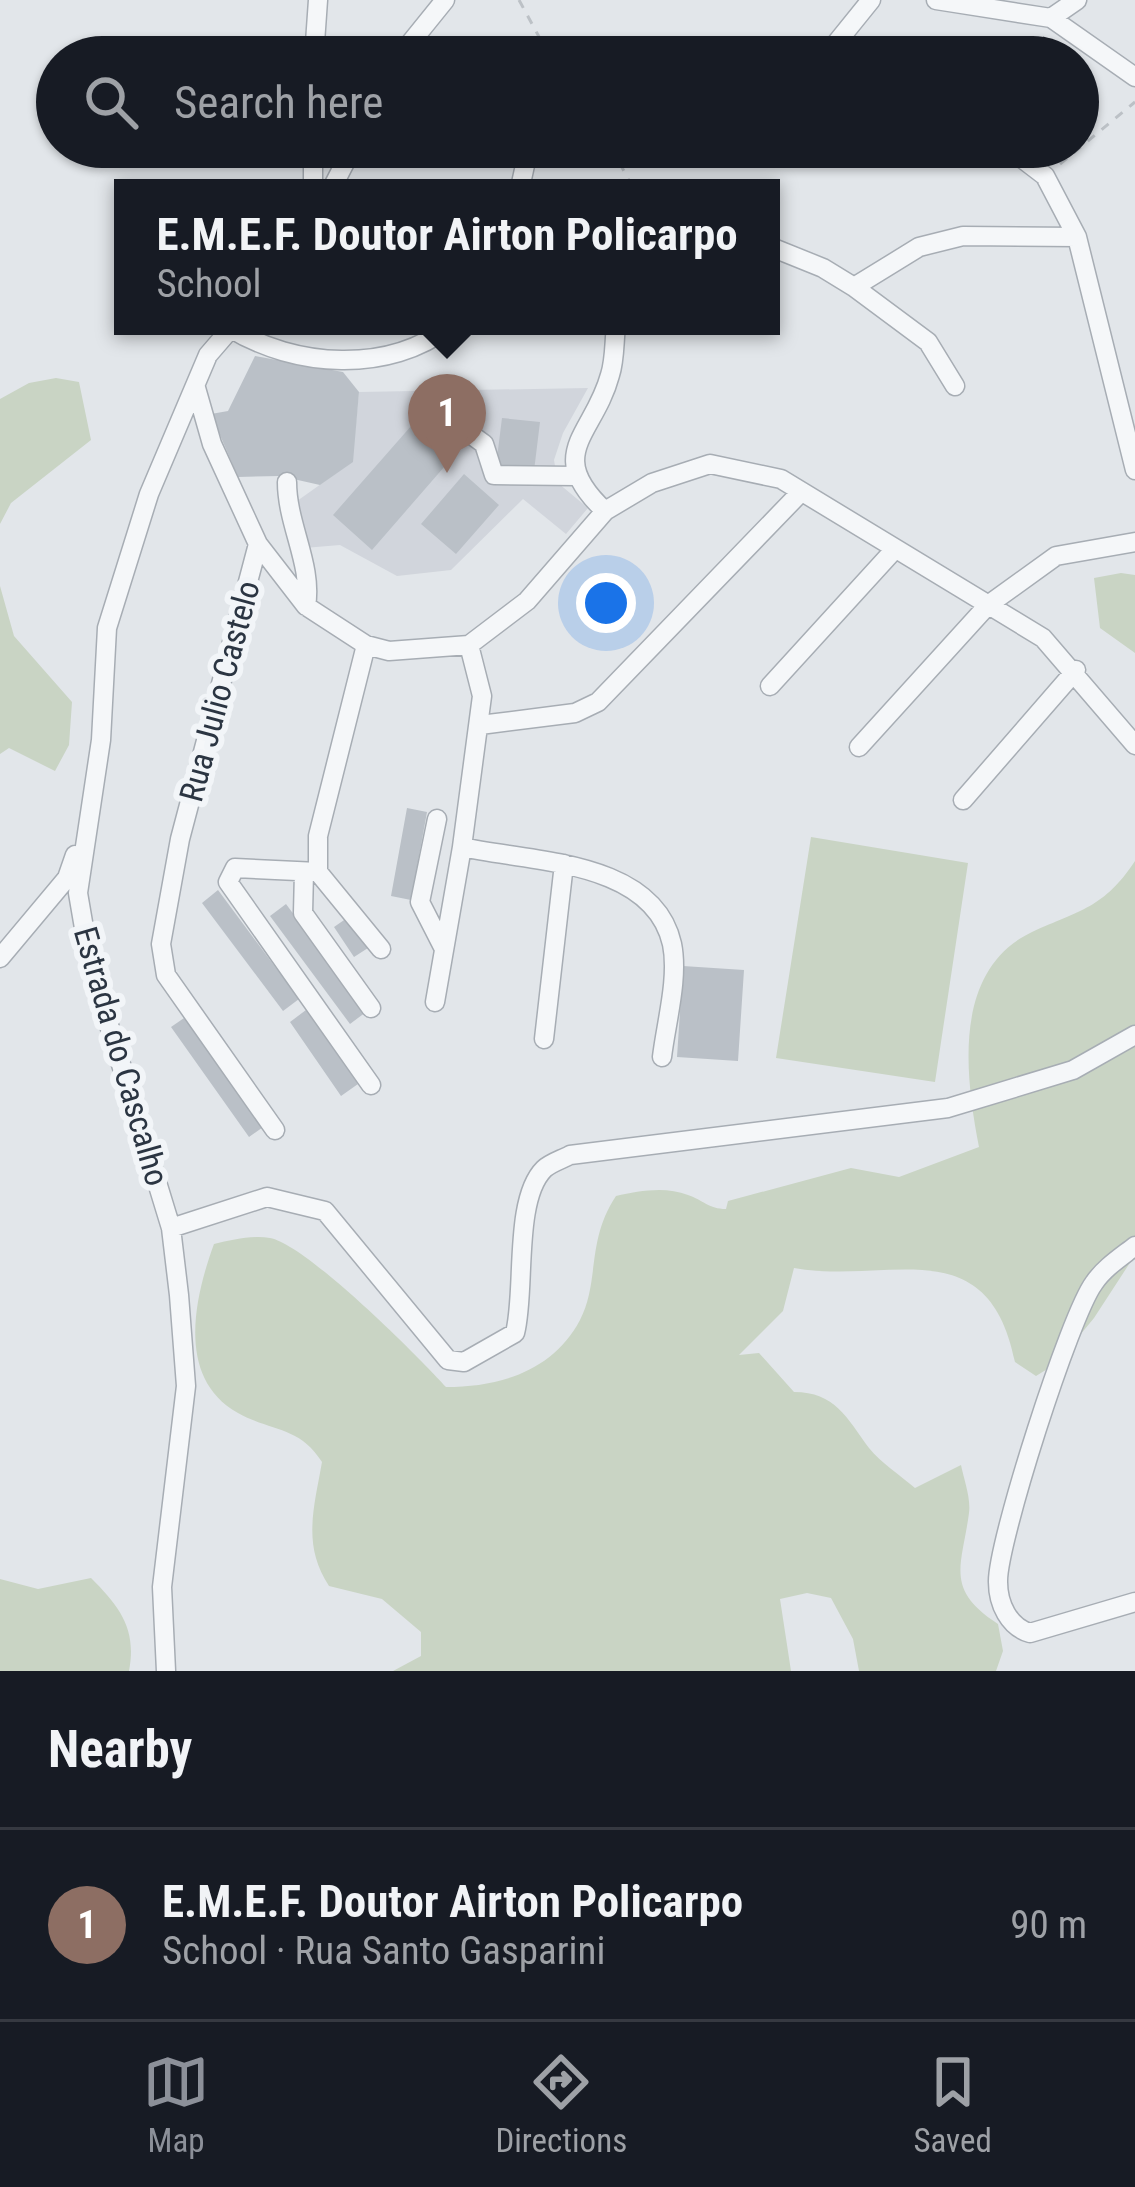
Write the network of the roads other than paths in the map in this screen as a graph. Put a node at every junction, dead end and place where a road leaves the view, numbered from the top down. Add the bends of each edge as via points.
1 (318, 0) edge
2 (445, 0) edge
3 (872, 0) edge
4 (937, 0) edge
5 (1077, 0) edge
6 (1051, 18) junction
7 (315, 36) edge
8 (415, 36) edge
9 (842, 36) edge
10 (1077, 36) edge
11 (1099, 52) edge
12 (1135, 77) edge
13 (1035, 168) edge
14 (1077, 237) junction
15 (780, 251) edge
16 (854, 287) junction
17 (225, 335) edge
18 (243, 335) edge
19 (433, 335) edge
20 (615, 335) edge
21 (196, 384) junction
22 (955, 386) dead end
23 (454, 422) dead end
24 (1130, 430) edge
25 (1135, 470) edge
26 (575, 476) junction
27 (287, 482) dead end
28 (802, 492) junction
29 (604, 511) junction
30 (1135, 542) edge
31 (258, 544) junction
32 (895, 549) junction
33 (306, 605) junction
34 (988, 605) junction
35 (366, 645) junction
36 (469, 645) junction
37 (1076, 670) junction
38 (770, 686) dead end
39 (480, 725) junction
40 (1135, 745) edge
41 (859, 747) dead end
42 (963, 800) dead end
43 (437, 819) dead end
44 (84, 827) junction
45 (462, 847) junction
46 (564, 863) junction
47 (311, 872) junction
48 (381, 949) dead end
49 (444, 949) junction
50 (0, 958) edge
51 (435, 1002) dead end
52 (371, 1008) dead end
53 (1135, 1036) edge
54 (544, 1040) dead end
55 (662, 1057) dead end
56 (371, 1085) dead end
57 (275, 1130) dead end
58 (171, 1228) junction
59 (1135, 1246) edge
60 (1135, 1602) edge
61 (166, 1671) edge

1 - 7 street
2 - 8 street
3 - 9 street
4 - 6 street
5 - 6 street
6 - 10 street
11 - 12 street
13 - 14 street
14 - 16 street via 963,236 919,247
14 - 24 street
15 - 16 street
16 - 22 street via 928,342
17 - 21 street, Estrada do Cascalho
18 - 19 street via 348,360 395,355
20 - 26 street via 611,374 577,441
21 - 31 street via 200,415
21 - 44 street, Estrada do Cascalho via 149,494 107,628 101,740
23 - 26 street via 486,447 494,475
24 - 25 street
26 - 29 street
27 - 33 street via 293,536 310,583
28 - 29 street via 781,479 710,464 652,482
28 - 32 street
28 - 39 street via 598,702 575,713
29 - 36 street via 527,601
30 - 34 street via 1056,556
31 - 33 street
31 - 57 street, Rua Julio Castelo via 180,838 161,944 166,975
32 - 34 street
32 - 38 street
33 - 35 street
34 - 37 street via 1043,638
34 - 41 street
35 - 36 street
35 - 47 street
36 - 39 street
37 - 40 street
37 - 42 street
39 - 45 street
43 - 49 street via 420,902
44 - 50 street via 67,878
44 - 58 street, Estrada do Cascalho via 78,893 90,963
45 - 46 street
45 - 49 street
46 - 54 street
46 - 55 street via 626,886 663,922 673,960
47 - 48 street
47 - 52 street via 303,913
47 - 56 street via 249,866 235,868 228,882
49 - 51 street
53 - 58 street via 1073,1070 955,1107 570,1155 537,1181 515,1333 464,1362 448,1360 325,1211 267,1197
58 - 61 street, Estrada do Cascalho via 186,1386 162,1587
59 - 60 street via 1093,1283 1078,1311 998,1583 1003,1610 1030,1634

